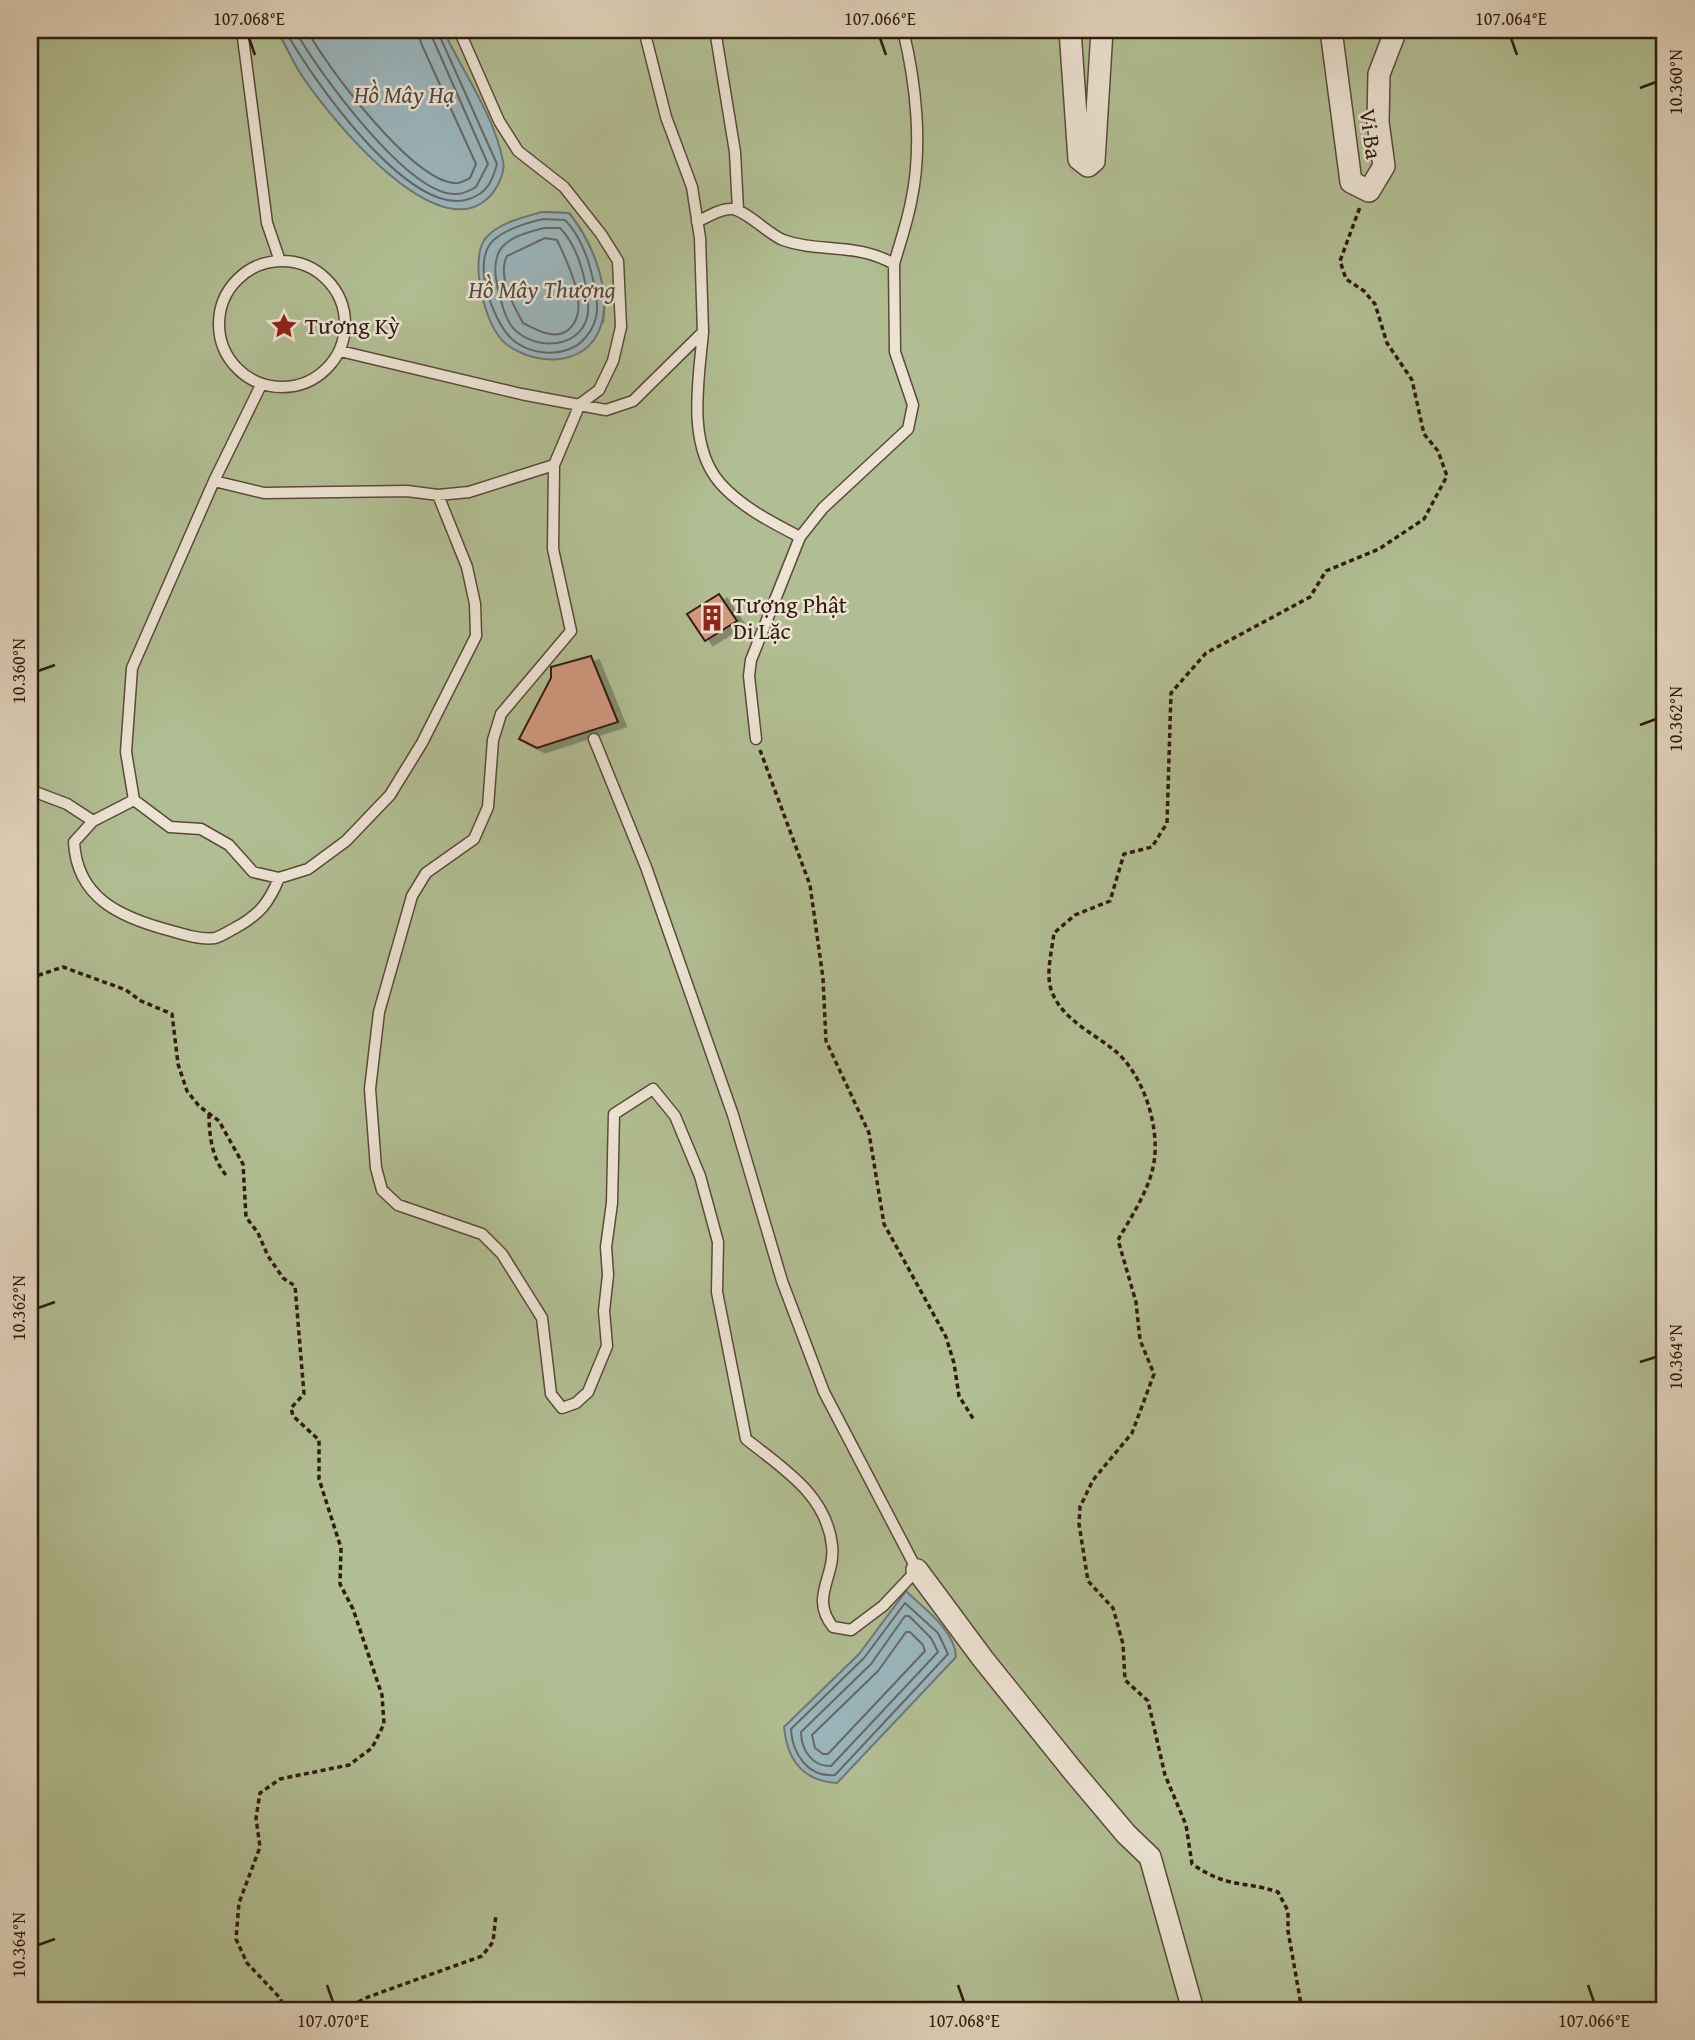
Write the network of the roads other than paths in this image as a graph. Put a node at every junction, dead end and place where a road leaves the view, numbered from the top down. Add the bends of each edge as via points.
1 (242, 30) edge
2 (459, 30) edge
3 (644, 30) edge
4 (715, 30) edge
5 (903, 30) edge
6 (1069, 30) edge
7 (1102, 30) edge
8 (1331, 30) edge
9 (1396, 30) edge
10 (738, 210) junction
11 (697, 222) junction
12 (280, 261) junction
13 (894, 264) junction
14 (703, 332) junction
15 (340, 351) junction
16 (261, 385) junction
17 (580, 404) junction
18 (554, 465) junction
19 (214, 481) junction
20 (438, 495) junction
21 (800, 537) junction
22 (594, 739) dead end
23 (756, 739) road end
24 (30, 790) edge
25 (134, 800) junction
26 (93, 821) junction
27 (279, 878) junction
28 (917, 1570) junction
29 (1193, 2010) edge

1 - 12 lane via 267,223
2 - 17 lane via 499,121 518,150 564,187 618,261 621,327 613,361 598,390
3 - 11 lane via 666,117 692,187
4 - 10 lane via 735,152
5 - 13 lane via 915,97 916,152 912,200
6 - 7 street via 1079,159 1088,166 1094,161 1099,120
8 - 9 street, Vi Ba via 1351,182 1369,191 1384,166 1378,122 1379,75
10 - 11 lane
10 - 13 lane via 767,232 795,244 853,250
11 - 14 lane
12 - 15 lane via 311,268 335,289 344,309 346,330
12 - 16 lane via 258,265 239,277 218,316 227,358 242,375
13 - 21 lane via 895,352 913,405 908,429 823,508
14 - 17 lane via 633,401 606,411
14 - 21 lane via 696,412 699,434 719,482 740,501
15 - 16 lane via 316,379 299,386
15 - 17 lane
16 - 19 lane
17 - 18 lane
18 - 20 lane via 469,492
18 - 28 lane via 553,549 571,631 501,714 493,740 488,807 474,839 426,873 412,896 379,1012 370,1089 382,1190 398,1205 482,1234 502,1254 542,1318 551,1395 562,1408 576,1404 588,1392 607,1346 604,1311 614,1114 653,1089 675,1116 700,1176 718,1242 717,1292 746,1439 806,1486 823,1513 832,1546 821,1599 825,1617 833,1627 851,1630 883,1606
19 - 20 lane via 264,493 407,491
19 - 25 lane via 132,668 127,752
20 - 27 lane via 467,567 476,636 390,795 346,841 308,869
21 - 23 lane via 751,660
22 - 28 lane via 646,867 724,1088 782,1281 824,1392
24 - 26 lane via 67,804
25 - 26 lane
25 - 27 lane via 170,827 201,829 229,845 253,872
26 - 27 lane via 74,842 75,865 114,911 139,924 216,938 254,918 270,902
28 - 29 street via 1016,1700 1150,1857

